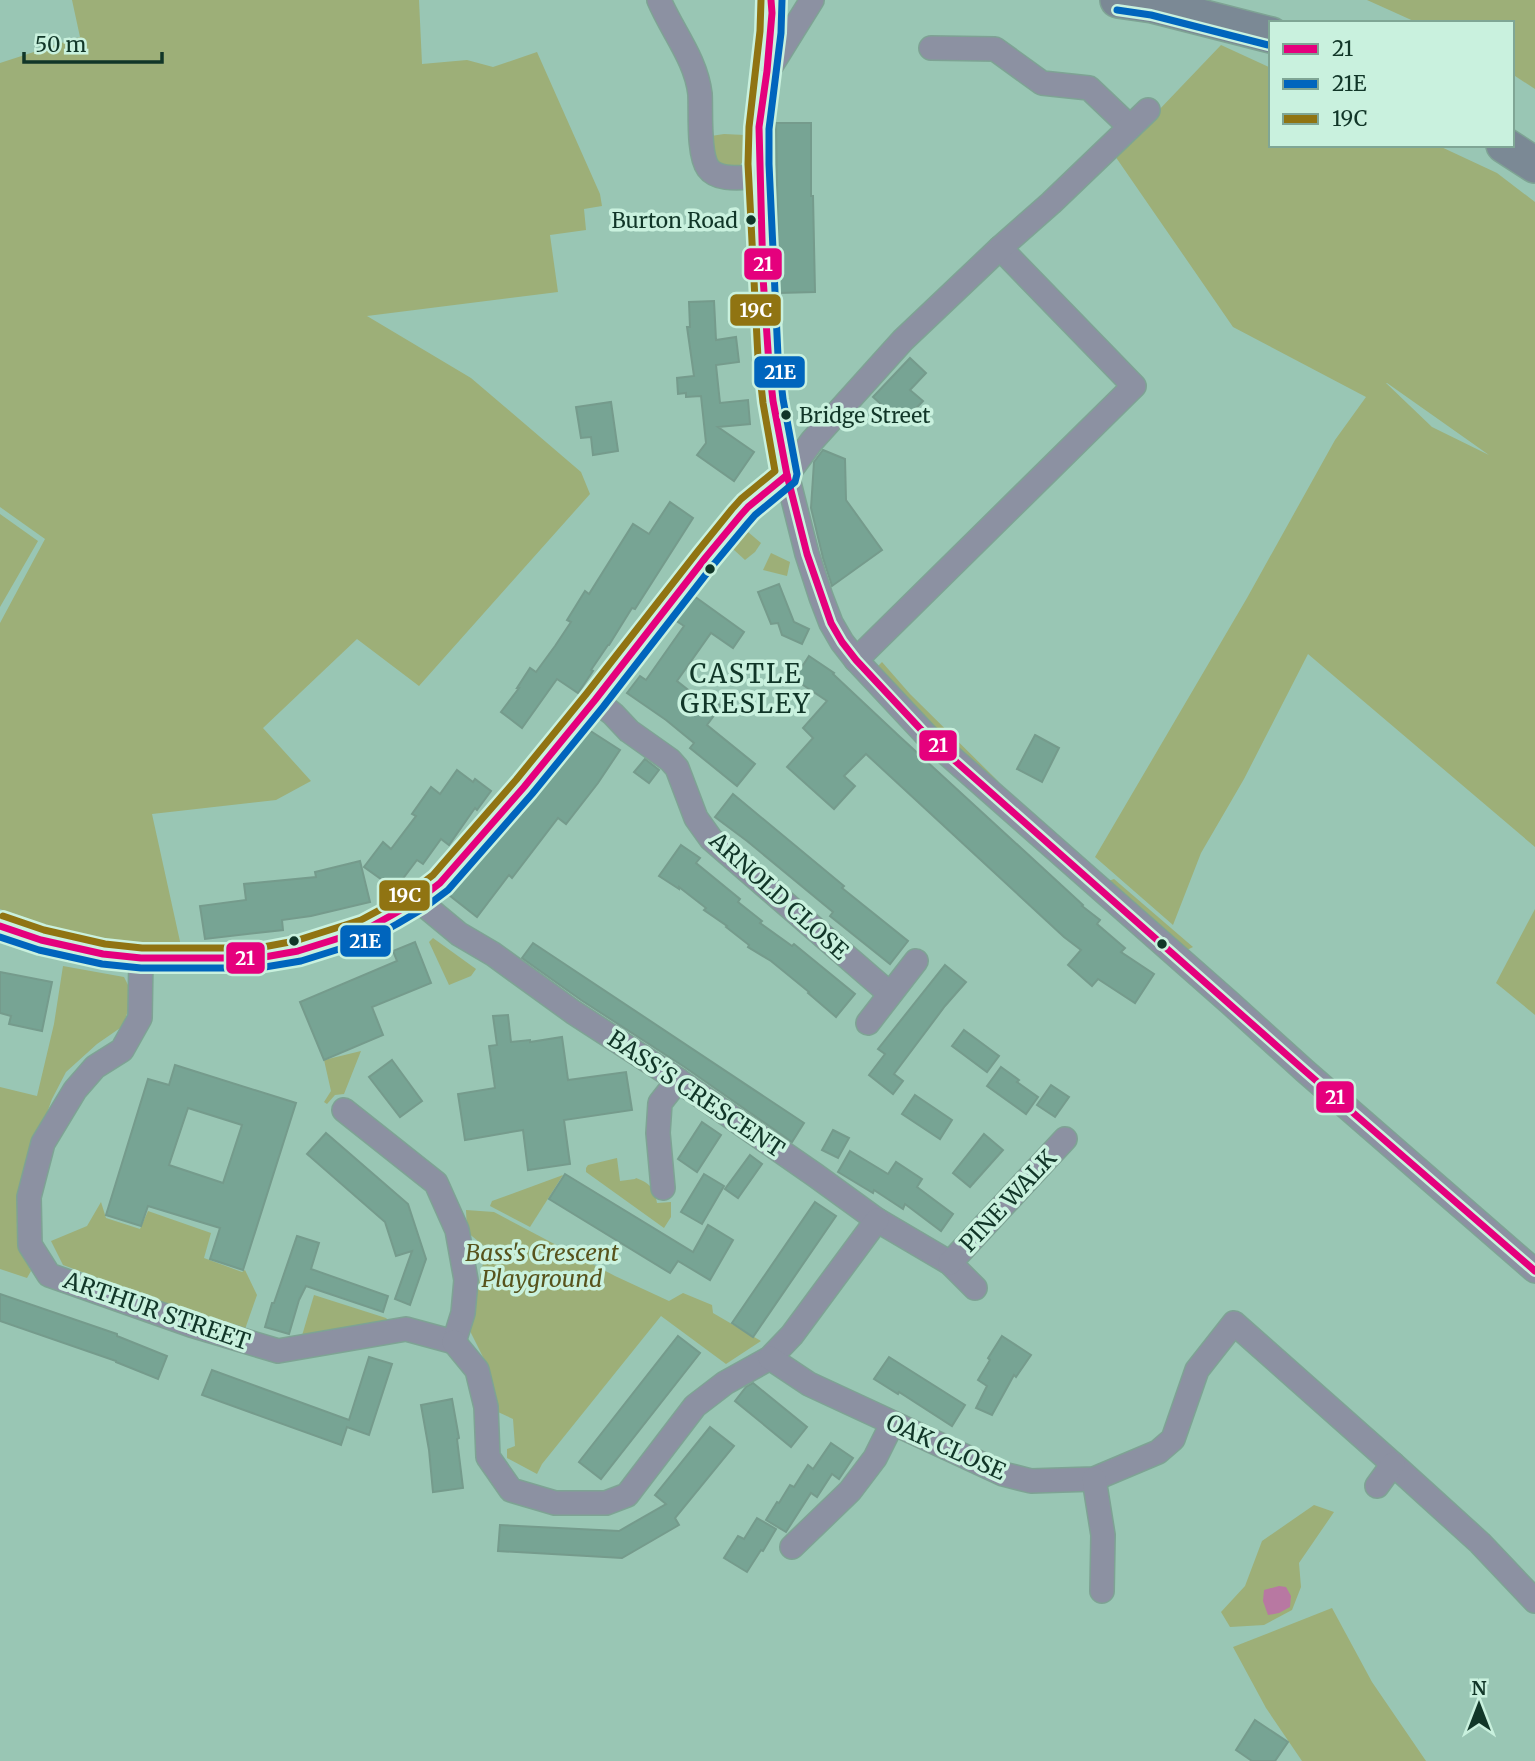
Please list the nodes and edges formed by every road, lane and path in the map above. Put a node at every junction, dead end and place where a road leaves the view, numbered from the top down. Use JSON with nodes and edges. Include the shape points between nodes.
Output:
{"nodes":[{"id":1,"x":659,"y":0,"type":"edge"},
{"id":2,"x":771,"y":0,"type":"edge"},
{"id":3,"x":812,"y":0,"type":"edge"},
{"id":4,"x":1118,"y":0,"type":"edge"},
{"id":5,"x":1269,"y":34,"type":"edge"},
{"id":6,"x":931,"y":48,"type":"dead end"},
{"id":7,"x":767,"y":71,"type":"junction"},
{"id":8,"x":1148,"y":110,"type":"dead end"},
{"id":9,"x":1130,"y":127,"type":"junction"},
{"id":10,"x":1507,"y":147,"type":"edge"},
{"id":11,"x":1535,"y":165,"type":"edge"},
{"id":12,"x":760,"y":177,"type":"junction"},
{"id":13,"x":1000,"y":248,"type":"junction"},
{"id":14,"x":787,"y":475,"type":"junction"},
{"id":15,"x":856,"y":660,"type":"junction"},
{"id":16,"x":595,"y":700,"type":"junction"},
{"id":17,"x":418,"y":900,"type":"junction"},
{"id":18,"x":0,"y":926,"type":"edge"},
{"id":19,"x":141,"y":958,"type":"junction"},
{"id":20,"x":916,"y":961,"type":"dead end"},
{"id":21,"x":890,"y":994,"type":"junction"},
{"id":22,"x":868,"y":1023,"type":"dead end"},
{"id":23,"x":678,"y":1080,"type":"junction"},
{"id":24,"x":344,"y":1110,"type":"dead end"},
{"id":25,"x":1065,"y":1139,"type":"dead end"},
{"id":26,"x":663,"y":1188,"type":"dead end"},
{"id":27,"x":877,"y":1220,"type":"junction"},
{"id":28,"x":950,"y":1263,"type":"junction"},
{"id":29,"x":1535,"y":1271,"type":"edge"},
{"id":30,"x":975,"y":1288,"type":"dead end"},
{"id":31,"x":454,"y":1342,"type":"junction"},
{"id":32,"x":770,"y":1358,"type":"junction"},
{"id":33,"x":892,"y":1424,"type":"junction"},
{"id":34,"x":1394,"y":1464,"type":"junction"},
{"id":35,"x":1094,"y":1479,"type":"junction"},
{"id":36,"x":1377,"y":1486,"type":"dead end"},
{"id":37,"x":792,"y":1547,"type":"dead end"},
{"id":38,"x":1102,"y":1591,"type":"dead end"},
{"id":39,"x":1535,"y":1601,"type":"edge"}],
"edges":[{"from":1,"to":12,"type":"street","via":[[690,57],[699,90],[703,155],[709,169],[718,177]]},
{"from":2,"to":7,"type":"street"},
{"from":3,"to":7,"type":"street"},
{"from":4,"to":5,"type":"highway"},
{"from":6,"to":9,"type":"street","via":[[995,49],[1042,83],[1089,89]]},
{"from":7,"to":12,"type":"street","via":[[759,127]]},
{"from":8,"to":9,"type":"street"},
{"from":9,"to":13,"type":"street"},
{"from":10,"to":11,"type":"highway"},
{"from":12,"to":14,"type":"street","via":[[769,365]]},
{"from":13,"to":14,"type":"street","via":[[903,340]]},
{"from":13,"to":15,"type":"street","via":[[1134,386]]},
{"from":14,"to":15,"type":"street","via":[[821,597]]},
{"from":14,"to":16,"type":"street","via":[[740,516]]},
{"from":15,"to":29,"type":"street","via":[[927,736]]},
{"from":16,"to":17,"type":"street","via":[[504,811],[440,883]]},
{"from":16,"to":21,"type":"street","name":"ARNOLD CLOSE","via":[[677,768],[696,818],[711,839]]},
{"from":17,"to":19,"type":"street","via":[[365,930],[298,951],[260,958]]},
{"from":17,"to":23,"type":"street","name":"BASS'S CRESCENT","via":[[459,934]]},
{"from":18,"to":19,"type":"street","via":[[41,940]]},
{"from":19,"to":31,"type":"street","name":"ARTHUR STREET","via":[[140,1018],[122,1050],[95,1067],[75,1090],[43,1143],[29,1197],[30,1245],[49,1275],[278,1351],[406,1329]]},
{"from":20,"to":21,"type":"street"},
{"from":21,"to":22,"type":"street"},
{"from":23,"to":26,"type":"street","via":[[660,1103]]},
{"from":23,"to":27,"type":"street","name":"BASS'S CRESCENT"},
{"from":24,"to":31,"type":"street","via":[[436,1183],[457,1230],[466,1280]]},
{"from":25,"to":28,"type":"street","name":"PINE WALK"},
{"from":27,"to":28,"type":"street","name":"BASS'S CRESCENT"},
{"from":27,"to":32,"type":"street"},
{"from":28,"to":30,"type":"street","name":"BASS'S CRESCENT"},
{"from":31,"to":32,"type":"street","via":[[477,1370],[486,1407],[488,1457],[511,1490],[555,1503],[606,1503],[627,1494],[695,1406]]},
{"from":32,"to":33,"type":"street","name":"OAK CLOSE","via":[[809,1384]]},
{"from":33,"to":35,"type":"street","name":"OAK CLOSE","via":[[1003,1474],[1031,1481]]},
{"from":33,"to":37,"type":"street","via":[[850,1492]]},
{"from":34,"to":35,"type":"street","name":"OAK CLOSE","via":[[1234,1323],[1196,1370],[1173,1439],[1158,1452]]},
{"from":34,"to":36,"type":"street"},
{"from":34,"to":39,"type":"street"},
{"from":35,"to":38,"type":"street","via":[[1103,1535]]}]}
